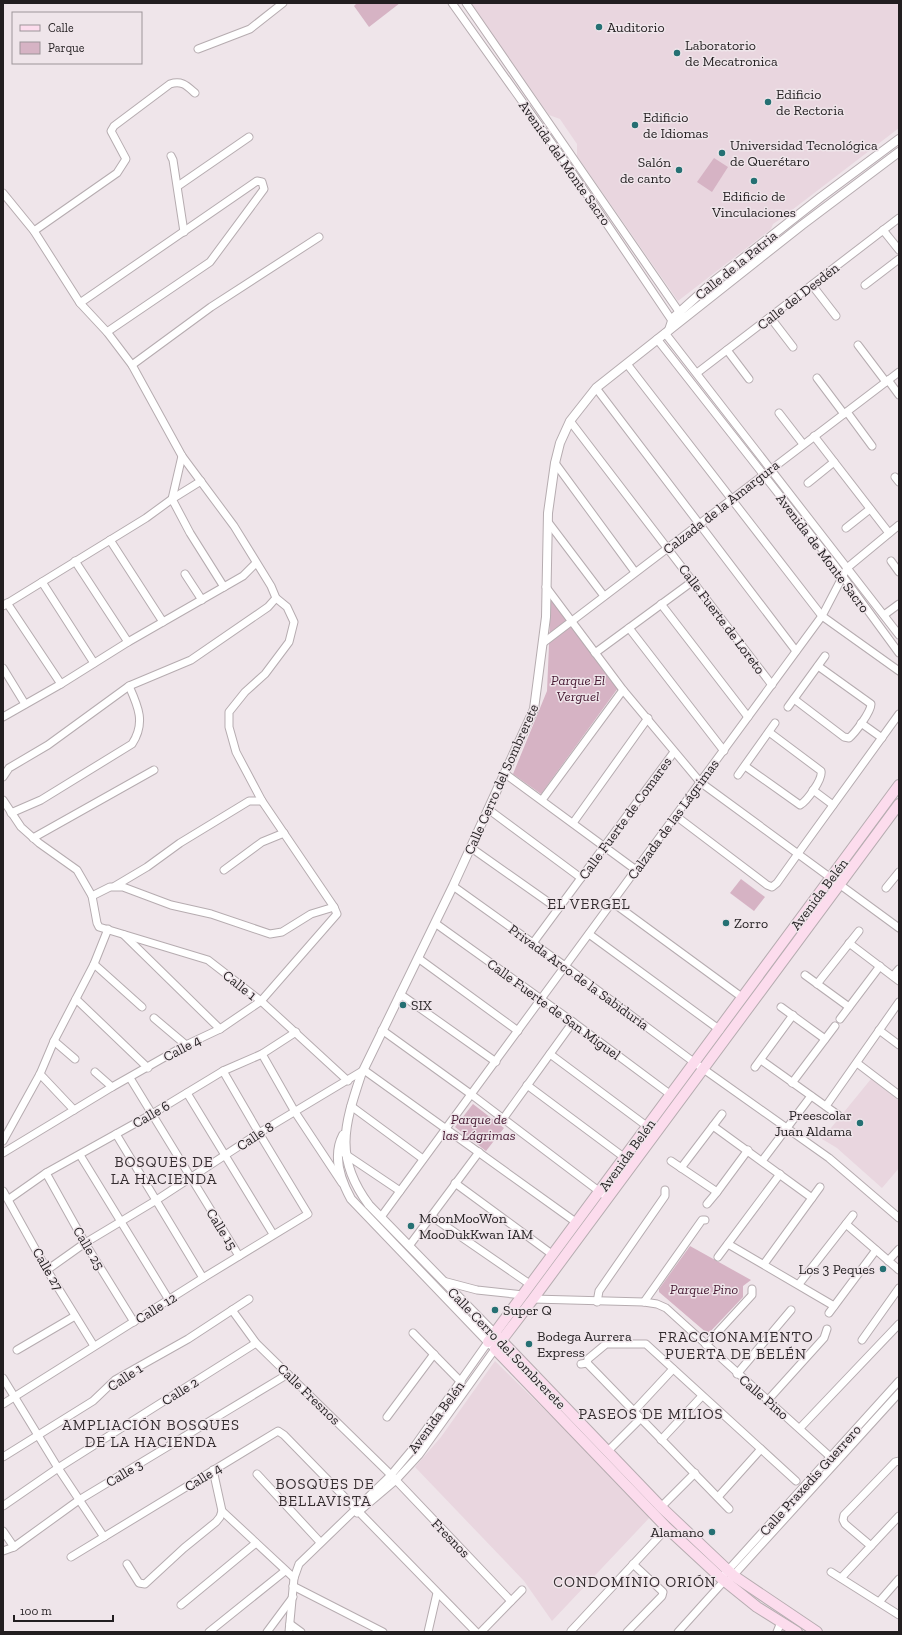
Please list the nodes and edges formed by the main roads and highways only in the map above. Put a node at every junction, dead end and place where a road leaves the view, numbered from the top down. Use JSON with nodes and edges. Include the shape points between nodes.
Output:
{"nodes":[{"id":1,"x":899,"y":786,"type":"edge"},
{"id":2,"x":899,"y":804,"type":"edge"},
{"id":3,"x":836,"y":881,"type":"junction"},
{"id":4,"x":699,"y":1066,"type":"junction"},
{"id":5,"x":604,"y":1195,"type":"junction"},
{"id":6,"x":495,"y":1341,"type":"junction"},
{"id":7,"x":797,"y":1632,"type":"edge"},
{"id":8,"x":817,"y":1632,"type":"edge"}],
"edges":[{"from":1,"to":3,"type":"main road","name":"Avenida Belén"},
{"from":2,"to":3,"type":"main road","name":"Avenida Belén"},
{"from":3,"to":4,"type":"main road","name":"Avenida Belén"},
{"from":3,"to":4,"type":"main road","name":"Avenida Belén","via":[[743,998]]},
{"from":4,"to":5,"type":"main road","name":"Avenida Belén"},
{"from":4,"to":5,"type":"main road","name":"Avenida Belén","via":[[671,1095],[625,1158]]},
{"from":5,"to":6,"type":"main road","name":"Avenida Belén","via":[[533,1299]]},
{"from":5,"to":6,"type":"main road","name":"Avenida Belén","via":[[577,1223],[523,1295]]},
{"from":6,"to":7,"type":"main road","name":"Calle Cerro del Sombrerete","via":[[667,1528],[724,1581],[757,1607]]},
{"from":6,"to":8,"type":"main road","name":"Calle Cerro del Sombrerete","via":[[661,1507],[731,1573]]}]}
